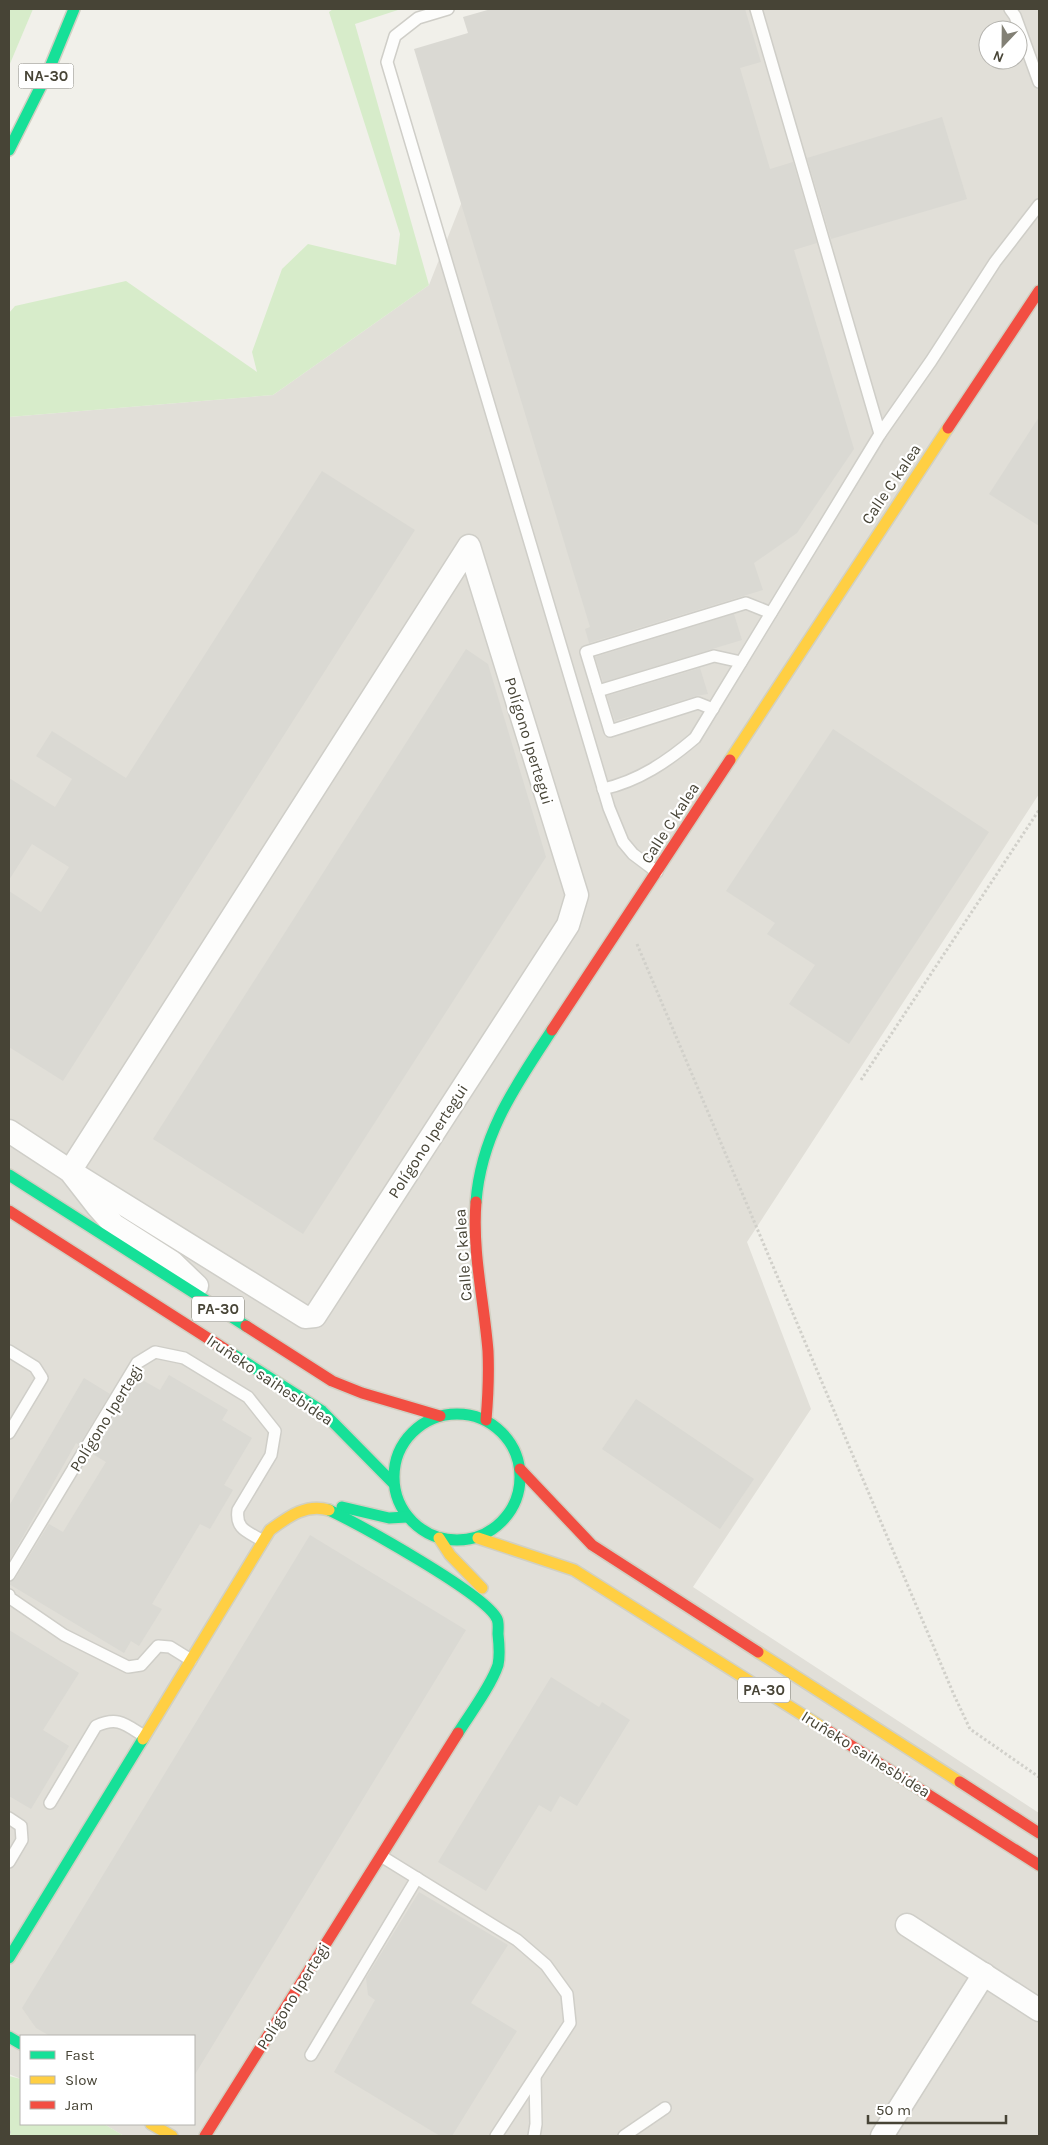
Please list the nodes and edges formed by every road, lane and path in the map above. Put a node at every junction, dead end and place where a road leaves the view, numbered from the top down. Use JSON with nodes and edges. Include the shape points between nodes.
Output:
{"nodes":[{"id":1,"x":448,"y":9,"type":"edge"},
{"id":2,"x":756,"y":9,"type":"edge"},
{"id":3,"x":1010,"y":9,"type":"edge"},
{"id":4,"x":72,"y":11,"type":"edge"},
{"id":5,"x":58,"y":80,"type":"dead end"},
{"id":6,"x":1039,"y":82,"type":"edge"},
{"id":7,"x":17,"y":135,"type":"junction"},
{"id":8,"x":9,"y":150,"type":"edge"},
{"id":9,"x":1039,"y":205,"type":"edge"},
{"id":10,"x":1039,"y":291,"type":"edge"},
{"id":11,"x":880,"y":434,"type":"junction"},
{"id":12,"x":771,"y":613,"type":"junction"},
{"id":13,"x":741,"y":662,"type":"junction"},
{"id":14,"x":598,"y":691,"type":"junction"},
{"id":15,"x":713,"y":709,"type":"junction"},
{"id":16,"x":603,"y":789,"type":"junction"},
{"id":17,"x":1039,"y":810,"type":"edge"},
{"id":18,"x":657,"y":872,"type":"junction"},
{"id":19,"x":620,"y":929,"type":"junction"},
{"id":20,"x":862,"y":1080,"type":"dead end"},
{"id":21,"x":9,"y":1132,"type":"edge"},
{"id":22,"x":70,"y":1171,"type":"junction"},
{"id":23,"x":9,"y":1176,"type":"edge"},
{"id":24,"x":9,"y":1211,"type":"edge"},
{"id":25,"x":228,"y":1316,"type":"junction"},
{"id":26,"x":9,"y":1351,"type":"edge"},
{"id":27,"x":440,"y":1416,"type":"junction"},
{"id":28,"x":486,"y":1420,"type":"junction"},
{"id":29,"x":9,"y":1433,"type":"edge"},
{"id":30,"x":520,"y":1469,"type":"junction"},
{"id":31,"x":393,"y":1483,"type":"junction"},
{"id":32,"x":318,"y":1506,"type":"junction"},
{"id":33,"x":407,"y":1517,"type":"junction"},
{"id":34,"x":439,"y":1538,"type":"junction"},
{"id":35,"x":478,"y":1538,"type":"junction"},
{"id":36,"x":263,"y":1541,"type":"junction"},
{"id":37,"x":9,"y":1575,"type":"edge"},
{"id":38,"x":9,"y":1594,"type":"edge"},
{"id":39,"x":496,"y":1619,"type":"junction"},
{"id":40,"x":191,"y":1660,"type":"junction"},
{"id":41,"x":144,"y":1736,"type":"junction"},
{"id":42,"x":1039,"y":1777,"type":"edge"},
{"id":43,"x":50,"y":1802,"type":"dead end"},
{"id":44,"x":9,"y":1818,"type":"edge"},
{"id":45,"x":1039,"y":1833,"type":"edge"},
{"id":46,"x":381,"y":1856,"type":"junction"},
{"id":47,"x":9,"y":1862,"type":"edge"},
{"id":48,"x":1039,"y":1866,"type":"edge"},
{"id":49,"x":417,"y":1878,"type":"junction"},
{"id":50,"x":907,"y":1925,"type":"dead end"},
{"id":51,"x":14,"y":1939,"type":"edge"},
{"id":52,"x":9,"y":1958,"type":"edge"},
{"id":53,"x":984,"y":1974,"type":"junction"},
{"id":54,"x":1039,"y":2010,"type":"edge"},
{"id":55,"x":9,"y":2037,"type":"edge"},
{"id":56,"x":20,"y":2043,"type":"edge"},
{"id":57,"x":311,"y":2055,"type":"dead end"},
{"id":58,"x":534,"y":2077,"type":"junction"},
{"id":59,"x":664,"y":2108,"type":"dead end"},
{"id":60,"x":154,"y":2125,"type":"edge"},
{"id":61,"x":9,"y":2130,"type":"edge"},
{"id":62,"x":10,"y":2136,"type":"edge"},
{"id":63,"x":172,"y":2136,"type":"edge"},
{"id":64,"x":206,"y":2136,"type":"edge"},
{"id":65,"x":496,"y":2136,"type":"edge"},
{"id":66,"x":534,"y":2136,"type":"edge"},
{"id":67,"x":624,"y":2136,"type":"edge"},
{"id":68,"x":882,"y":2136,"type":"edge"}],
"edges":[{"from":1,"to":16,"type":"lane","via":[[418,18],[395,36],[387,62]]},
{"from":2,"to":11,"type":"lane"},
{"from":3,"to":6,"type":"lane","via":[[1016,16]]},
{"from":4,"to":7,"type":"main road","number":"NA-30","via":[[48,72]]},
{"from":5,"to":7,"type":"main road"},
{"from":7,"to":8,"type":"main road","number":"NA-30"},
{"from":9,"to":11,"type":"lane","via":[[995,262]]},
{"from":10,"to":18,"type":"main road","name":"Calle C kalea"},
{"from":11,"to":12,"type":"lane"},
{"from":12,"to":13,"type":"lane"},
{"from":12,"to":14,"type":"lane","via":[[746,603],[586,652]]},
{"from":13,"to":14,"type":"lane","via":[[714,656]]},
{"from":13,"to":15,"type":"lane"},
{"from":14,"to":15,"type":"lane","via":[[610,731],[698,703]]},
{"from":15,"to":16,"type":"lane","via":[[695,738],[672,758],[644,774]]},
{"from":16,"to":18,"type":"lane","via":[[623,842]]},
{"from":17,"to":20,"type":"path"},
{"from":18,"to":19,"type":"main road","name":"Calle C kalea"},
{"from":19,"to":28,"type":"main road","name":"Calle C kalea","via":[[522,1076],[498,1116],[485,1151],[476,1191],[475,1239],[489,1358],[490,1393]]},
{"from":19,"to":42,"type":"path","via":[[637,944],[970,1729]]},
{"from":21,"to":22,"type":"street","name":"Iruñeko saihesbidea"},
{"from":22,"to":22,"type":"street","name":"Polígono Ipertegui","via":[[448,580],[469,546],[576,894],[568,924],[315,1316],[305,1317]]},
{"from":22,"to":25,"type":"street","name":"Iruñeko saihesbidea","via":[[114,1225],[172,1262]]},
{"from":23,"to":25,"type":"main road","name":"Iruñeko saihesbidea","number":"PA-30"},
{"from":24,"to":31,"type":"main road","name":"Iruñeko saihesbidea","number":"PA-30","via":[[322,1411]]},
{"from":25,"to":27,"type":"main road","name":"Iruñeko saihesbidea","number":"PA-30","via":[[332,1381]]},
{"from":26,"to":29,"type":"lane","via":[[35,1367],[42,1378]]},
{"from":27,"to":28,"type":"main road","number":"PA-30","via":[[471,1415]]},
{"from":27,"to":31,"type":"main road","number":"PA-30","via":[[420,1425],[404,1441],[395,1461]]},
{"from":28,"to":30,"type":"main road","number":"PA-30","via":[[502,1432],[514,1449]]},
{"from":30,"to":35,"type":"main road","number":"PA-30","via":[[520,1491],[512,1511],[497,1527]]},
{"from":30,"to":45,"type":"main road","name":"Iruñeko saihesbidea","number":"PA-30","via":[[592,1545]]},
{"from":31,"to":33,"type":"main road","number":"PA-30"},
{"from":32,"to":33,"type":"main road","via":[[334,1505],[389,1518]]},
{"from":32,"to":36,"type":"main road","via":[[292,1514],[270,1530]]},
{"from":32,"to":39,"type":"main road","via":[[344,1516],[460,1587],[479,1600]]},
{"from":33,"to":34,"type":"main road","number":"PA-30","via":[[421,1530]]},
{"from":34,"to":35,"type":"main road","number":"PA-30","via":[[458,1541]]},
{"from":34,"to":39,"type":"main road","name":"Polígono Ipertegi","via":[[450,1556],[486,1593]]},
{"from":35,"to":48,"type":"main road","name":"Iruñeko saihesbidea","number":"PA-30","via":[[574,1570]]},
{"from":36,"to":37,"type":"lane","name":"Polígono Ipertegi","via":[[241,1528],[237,1520],[238,1510],[271,1455],[275,1430],[248,1397],[184,1358],[155,1352],[137,1363]]},
{"from":36,"to":40,"type":"main road"},
{"from":38,"to":40,"type":"lane","via":[[10,1598],[64,1635],[128,1667],[141,1665],[158,1646],[170,1647]]},
{"from":39,"to":46,"type":"main road","name":"Polígono Ipertegi","via":[[498,1664]]},
{"from":40,"to":41,"type":"main road"},
{"from":41,"to":43,"type":"lane","via":[[121,1721],[107,1721],[96,1726]]},
{"from":41,"to":51,"type":"main road"},
{"from":44,"to":47,"type":"lane","via":[[21,1826],[22,1840]]},
{"from":46,"to":49,"type":"lane"},
{"from":46,"to":64,"type":"main road","name":"Polígono Ipertegi"},
{"from":49,"to":57,"type":"lane"},
{"from":49,"to":58,"type":"lane","via":[[517,1940],[546,1965],[567,1994],[570,2023]]},
{"from":50,"to":53,"type":"street"},
{"from":51,"to":52,"type":"main road"},
{"from":53,"to":54,"type":"street"},
{"from":53,"to":68,"type":"street"},
{"from":55,"to":56,"type":"main road"},
{"from":58,"to":65,"type":"lane"},
{"from":58,"to":66,"type":"lane"},
{"from":59,"to":67,"type":"lane"},
{"from":60,"to":63,"type":"main road"},
{"from":61,"to":62,"type":"path"}]}
